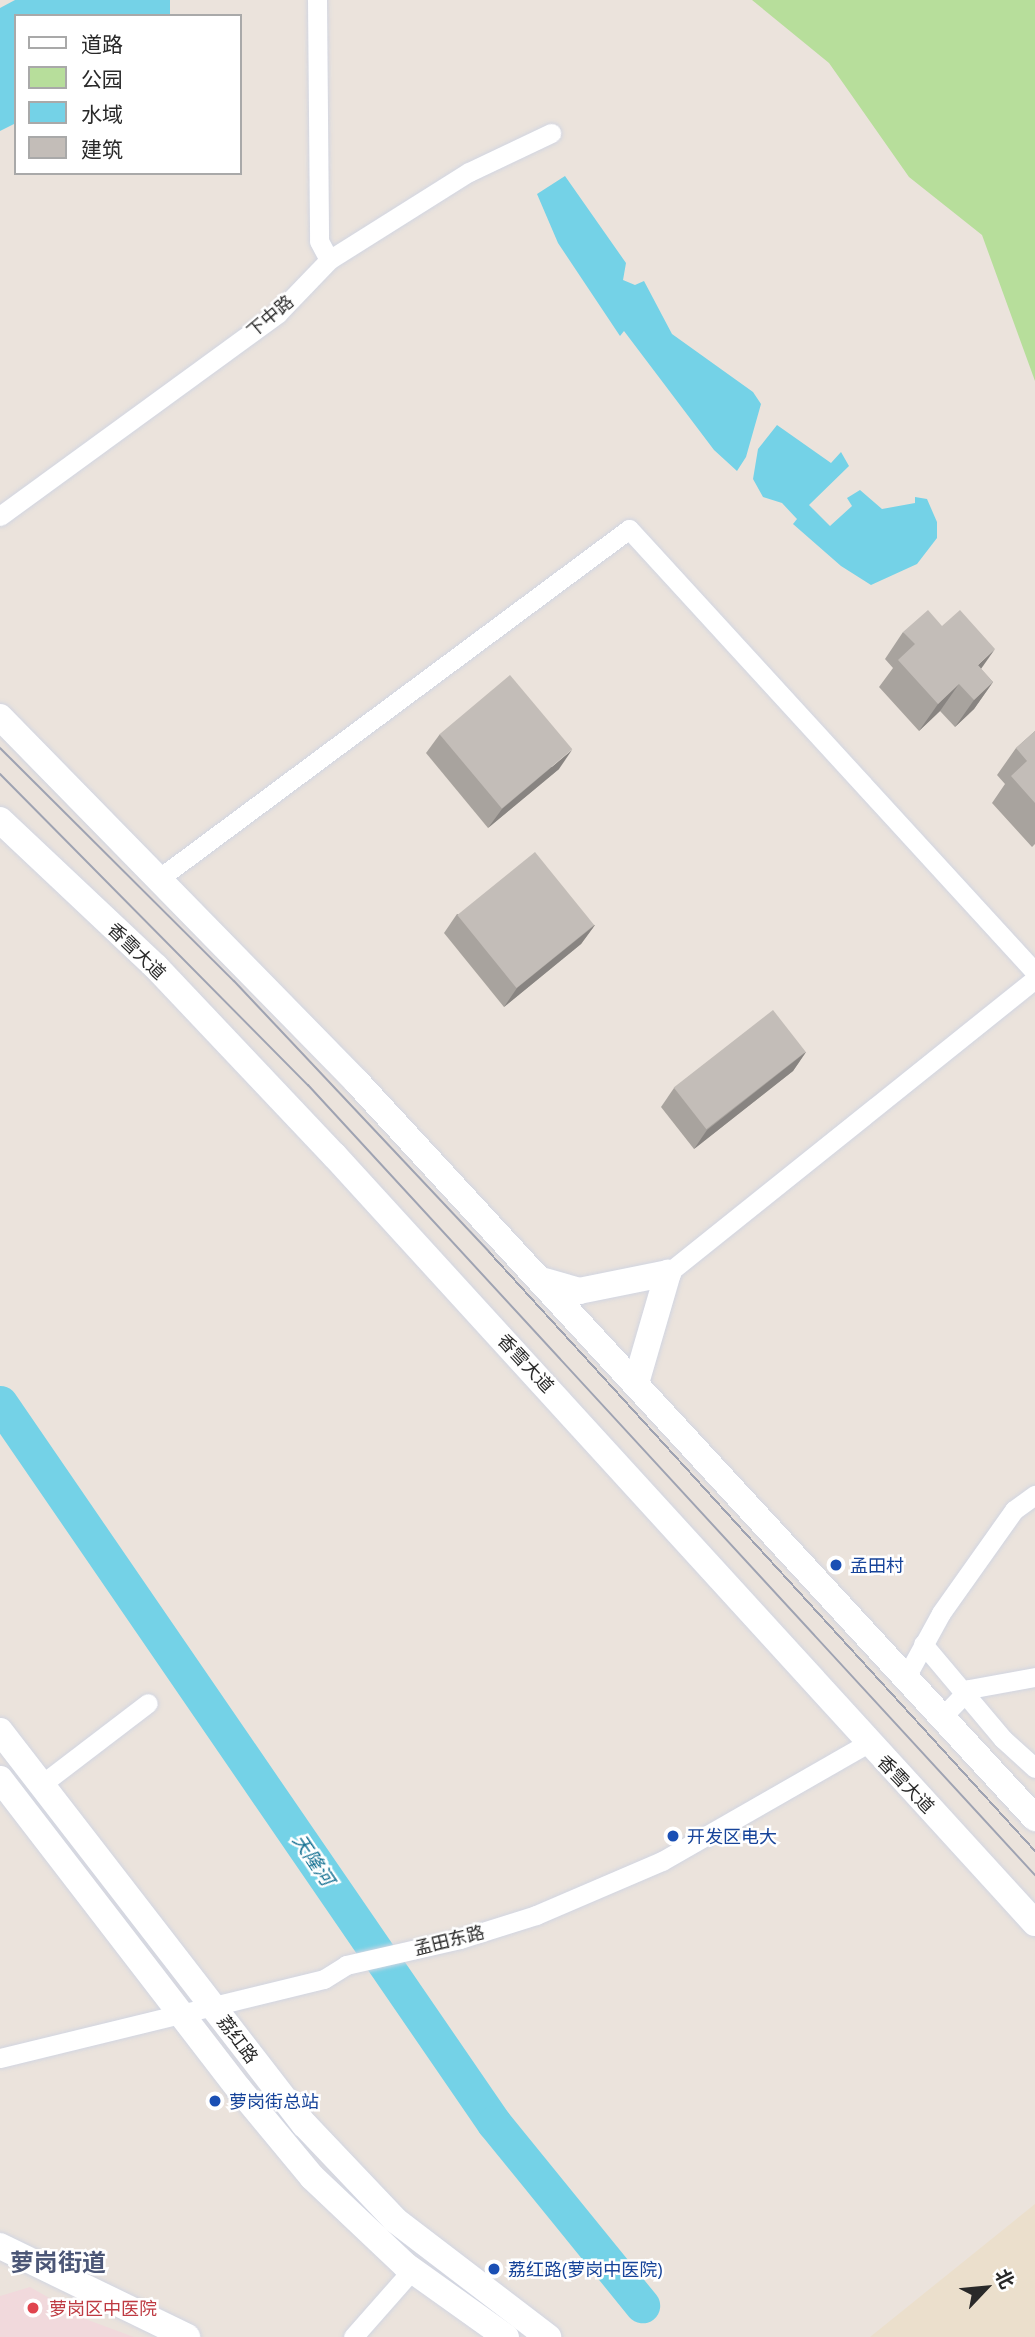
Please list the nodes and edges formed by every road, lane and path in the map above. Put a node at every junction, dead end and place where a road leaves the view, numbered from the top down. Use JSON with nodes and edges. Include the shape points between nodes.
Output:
{"nodes":[{"id":1,"x":317,"y":0,"type":"edge"},
{"id":2,"x":551,"y":133,"type":"dead end"},
{"id":3,"x":329,"y":260,"type":"junction"},
{"id":4,"x":0,"y":516,"type":"edge"},
{"id":5,"x":0,"y":717,"type":"edge"},
{"id":6,"x":0,"y":820,"type":"edge"},
{"id":7,"x":161,"y":877,"type":"junction"},
{"id":8,"x":1035,"y":972,"type":"edge"},
{"id":9,"x":1035,"y":979,"type":"edge"},
{"id":10,"x":668,"y":1273,"type":"junction"},
{"id":11,"x":541,"y":1280,"type":"junction"},
{"id":12,"x":636,"y":1383,"type":"junction"},
{"id":13,"x":1035,"y":1495,"type":"edge"},
{"id":14,"x":923,"y":1644,"type":"junction"},
{"id":15,"x":1035,"y":1676,"type":"edge"},
{"id":16,"x":906,"y":1677,"type":"junction"},
{"id":17,"x":965,"y":1693,"type":"junction"},
{"id":18,"x":148,"y":1703,"type":"dead end"},
{"id":19,"x":942,"y":1717,"type":"junction"},
{"id":20,"x":0,"y":1731,"type":"edge"},
{"id":21,"x":868,"y":1743,"type":"junction"},
{"id":22,"x":1035,"y":1768,"type":"edge"},
{"id":23,"x":42,"y":1784,"type":"junction"},
{"id":24,"x":5,"y":1795,"type":"edge"},
{"id":25,"x":1035,"y":1818,"type":"edge"},
{"id":26,"x":1035,"y":1923,"type":"edge"},
{"id":27,"x":215,"y":2007,"type":"junction"},
{"id":28,"x":183,"y":2014,"type":"junction"},
{"id":29,"x":0,"y":2058,"type":"edge"},
{"id":30,"x":395,"y":2220,"type":"junction"},
{"id":31,"x":376,"y":2241,"type":"junction"},
{"id":32,"x":0,"y":2246,"type":"edge"},
{"id":33,"x":412,"y":2270,"type":"junction"},
{"id":34,"x":187,"y":2337,"type":"edge"},
{"id":35,"x":353,"y":2337,"type":"edge"},
{"id":36,"x":506,"y":2337,"type":"edge"},
{"id":37,"x":548,"y":2337,"type":"edge"}],
"edges":[{"from":1,"to":3,"type":"street","via":[[319,241]]},
{"from":2,"to":3,"type":"street","name":"下中路","via":[[469,172]]},
{"from":3,"to":4,"type":"street","name":"下中路","via":[[278,313]]},
{"from":5,"to":7,"type":"main road"},
{"from":6,"to":21,"type":"main road","name":"香雪大道","via":[[156,967],[334,1155],[623,1467]]},
{"from":7,"to":8,"type":"street","via":[[629,529]]},
{"from":7,"to":11,"type":"main road"},
{"from":9,"to":10,"type":"street"},
{"from":10,"to":11,"type":"main road","via":[[579,1291]]},
{"from":10,"to":12,"type":"main road"},
{"from":11,"to":12,"type":"main road"},
{"from":12,"to":16,"type":"main road"},
{"from":13,"to":14,"type":"street","via":[[1014,1510]]},
{"from":14,"to":16,"type":"street"},
{"from":14,"to":17,"type":"street"},
{"from":15,"to":17,"type":"street","via":[[996,1681]]},
{"from":16,"to":19,"type":"main road"},
{"from":17,"to":19,"type":"street"},
{"from":17,"to":22,"type":"street"},
{"from":18,"to":23,"type":"street"},
{"from":19,"to":25,"type":"main road"},
{"from":20,"to":23,"type":"main road","name":"荔红路"},
{"from":21,"to":26,"type":"main road","name":"香雪大道"},
{"from":21,"to":27,"type":"street","name":"孟田东路","via":[[612,1884],[523,1919],[346,1965],[324,1979]]},
{"from":23,"to":24,"type":"main road"},
{"from":23,"to":27,"type":"main road","name":"荔红路"},
{"from":24,"to":28,"type":"main road","name":"荔红路"},
{"from":27,"to":28,"type":"street","name":"孟田东路"},
{"from":27,"to":30,"type":"main road","name":"荔红路","via":[[304,2125]]},
{"from":28,"to":29,"type":"street","name":"孟田东路"},
{"from":28,"to":31,"type":"main road","name":"荔红路","via":[[312,2177]]},
{"from":30,"to":31,"type":"main road"},
{"from":30,"to":37,"type":"main road","name":"荔红路"},
{"from":31,"to":33,"type":"main road","name":"荔红路"},
{"from":32,"to":34,"type":"main road"},
{"from":33,"to":35,"type":"street"},
{"from":33,"to":36,"type":"main road","name":"荔红路"}]}
